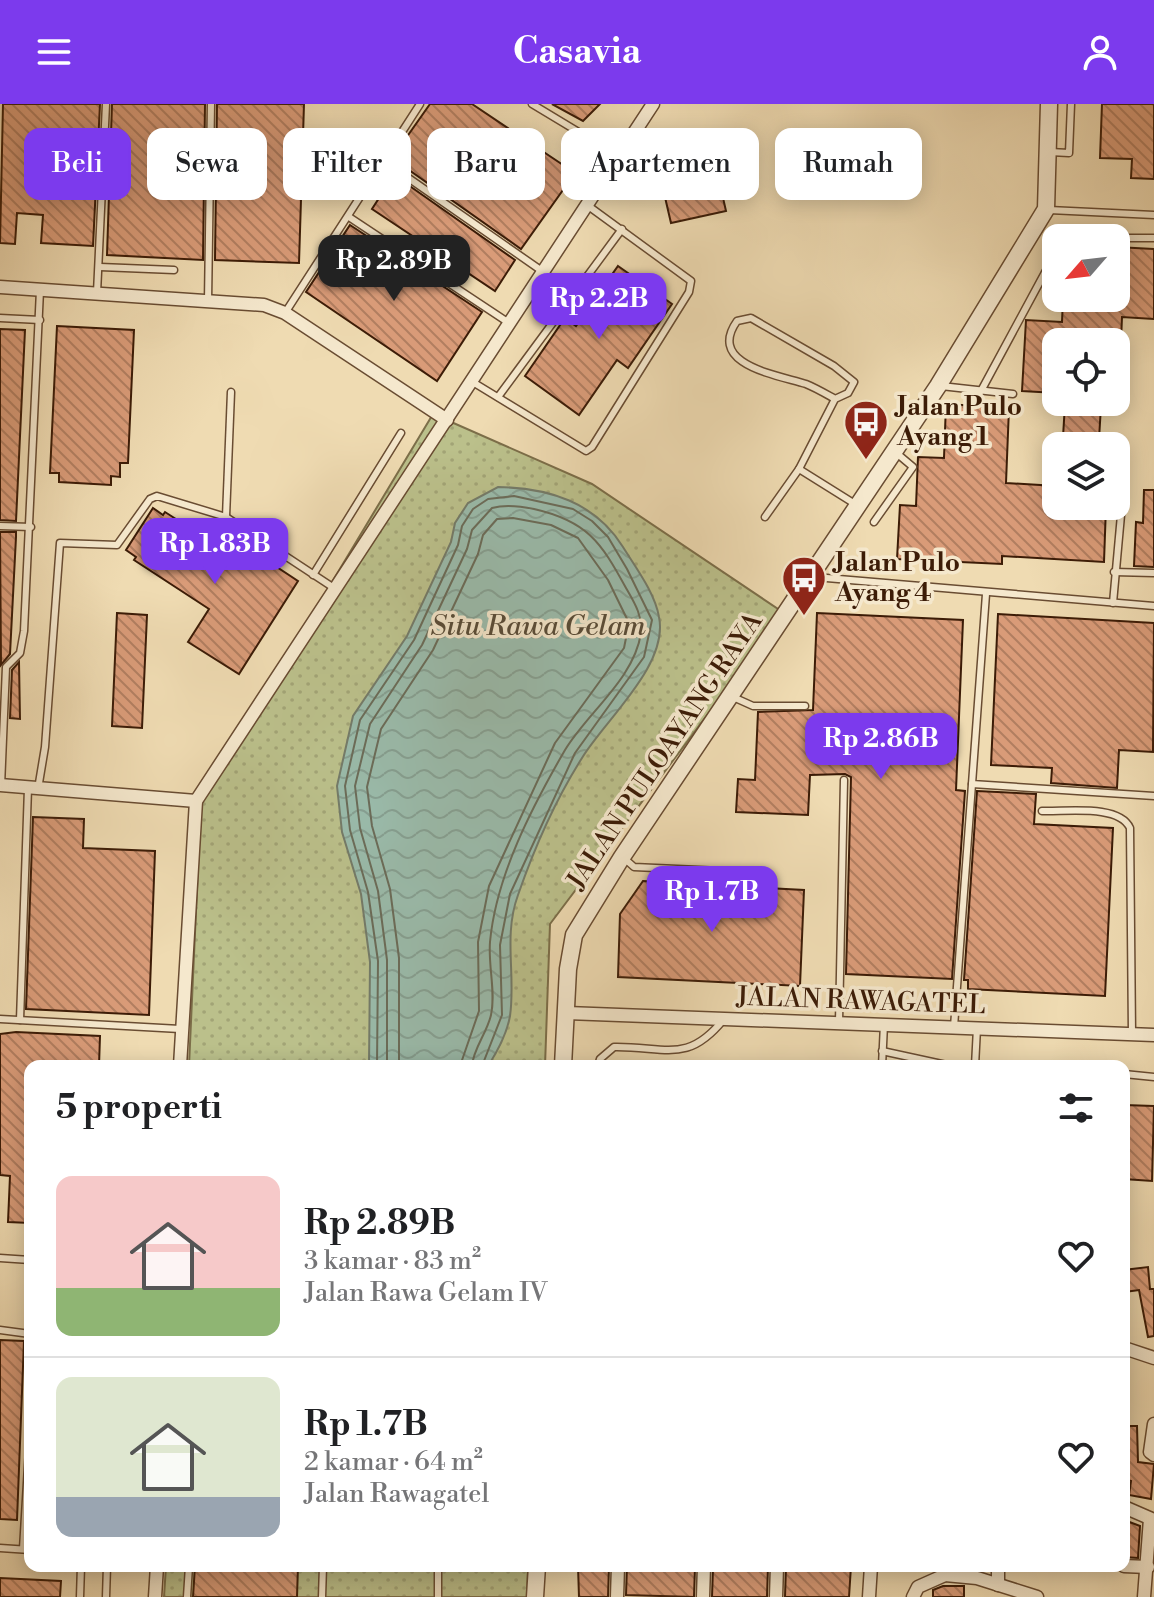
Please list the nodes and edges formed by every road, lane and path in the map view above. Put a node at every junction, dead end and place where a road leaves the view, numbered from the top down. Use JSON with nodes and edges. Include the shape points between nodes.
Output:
{"nodes":[{"id":1,"x":106,"y":104,"type":"edge"},
{"id":2,"x":211,"y":104,"type":"edge"},
{"id":3,"x":420,"y":104,"type":"edge"},
{"id":4,"x":532,"y":104,"type":"edge"},
{"id":5,"x":653,"y":104,"type":"edge"},
{"id":6,"x":1048,"y":104,"type":"edge"},
{"id":7,"x":1071,"y":104,"type":"edge"},
{"id":8,"x":405,"y":128,"type":"edge"},
{"id":9,"x":572,"y":128,"type":"edge"},
{"id":10,"x":638,"y":128,"type":"edge"},
{"id":11,"x":1047,"y":152,"type":"junction"},
{"id":12,"x":411,"y":180,"type":"edge"},
{"id":13,"x":360,"y":200,"type":"edge"},
{"id":14,"x":590,"y":200,"type":"edge"},
{"id":15,"x":587,"y":205,"type":"junction"},
{"id":16,"x":1046,"y":209,"type":"junction"},
{"id":17,"x":1154,"y":215,"type":"edge"},
{"id":18,"x":349,"y":217,"type":"junction"},
{"id":19,"x":622,"y":229,"type":"junction"},
{"id":20,"x":1130,"y":238,"type":"edge"},
{"id":21,"x":1154,"y":238,"type":"edge"},
{"id":22,"x":100,"y":267,"type":"junction"},
{"id":23,"x":174,"y":270,"type":"dead end"},
{"id":24,"x":542,"y":272,"type":"junction"},
{"id":25,"x":1042,"y":278,"type":"edge"},
{"id":26,"x":0,"y":287,"type":"edge"},
{"id":27,"x":40,"y":290,"type":"junction"},
{"id":28,"x":97,"y":293,"type":"junction"},
{"id":29,"x":208,"y":301,"type":"junction"},
{"id":30,"x":285,"y":313,"type":"junction"},
{"id":31,"x":0,"y":318,"type":"edge"},
{"id":32,"x":40,"y":320,"type":"junction"},
{"id":33,"x":509,"y":323,"type":"junction"},
{"id":34,"x":471,"y":381,"type":"junction"},
{"id":35,"x":938,"y":386,"type":"junction"},
{"id":36,"x":981,"y":391,"type":"junction"},
{"id":37,"x":231,"y":392,"type":"dead end"},
{"id":38,"x":1013,"y":394,"type":"dead end"},
{"id":39,"x":498,"y":397,"type":"junction"},
{"id":40,"x":835,"y":399,"type":"junction"},
{"id":41,"x":447,"y":420,"type":"junction"},
{"id":42,"x":401,"y":433,"type":"dead end"},
{"id":43,"x":894,"y":451,"type":"junction"},
{"id":44,"x":799,"y":469,"type":"junction"},
{"id":45,"x":858,"y":506,"type":"junction"},
{"id":46,"x":226,"y":517,"type":"junction"},
{"id":47,"x":765,"y":517,"type":"dead end"},
{"id":48,"x":1120,"y":520,"type":"edge"},
{"id":49,"x":874,"y":522,"type":"dead end"},
{"id":50,"x":0,"y":526,"type":"edge"},
{"id":51,"x":31,"y":527,"type":"junction"},
{"id":52,"x":1114,"y":572,"type":"junction"},
{"id":53,"x":1154,"y":573,"type":"edge"},
{"id":54,"x":313,"y":575,"type":"junction"},
{"id":55,"x":811,"y":577,"type":"junction"},
{"id":56,"x":334,"y":588,"type":"junction"},
{"id":57,"x":986,"y":594,"type":"junction"},
{"id":58,"x":1113,"y":603,"type":"junction"},
{"id":59,"x":1154,"y":606,"type":"edge"},
{"id":60,"x":730,"y":695,"type":"junction"},
{"id":61,"x":805,"y":706,"type":"dead end"},
{"id":62,"x":1,"y":729,"type":"edge"},
{"id":63,"x":844,"y":780,"type":"dead end"},
{"id":64,"x":972,"y":784,"type":"junction"},
{"id":65,"x":0,"y":786,"type":"edge"},
{"id":66,"x":33,"y":789,"type":"junction"},
{"id":67,"x":1154,"y":796,"type":"edge"},
{"id":68,"x":196,"y":801,"type":"junction"},
{"id":69,"x":1042,"y":811,"type":"dead end"},
{"id":70,"x":622,"y":857,"type":"junction"},
{"id":71,"x":765,"y":873,"type":"dead end"},
{"id":72,"x":567,"y":1013,"type":"junction"},
{"id":73,"x":726,"y":1017,"type":"junction"},
{"id":74,"x":0,"y":1019,"type":"edge"},
{"id":75,"x":20,"y":1020,"type":"junction"},
{"id":76,"x":839,"y":1022,"type":"junction"},
{"id":77,"x":884,"y":1024,"type":"junction"},
{"id":78,"x":954,"y":1027,"type":"junction"},
{"id":79,"x":977,"y":1028,"type":"junction"},
{"id":80,"x":180,"y":1029,"type":"junction"},
{"id":81,"x":1132,"y":1034,"type":"junction"},
{"id":82,"x":1154,"y":1035,"type":"edge"},
{"id":83,"x":882,"y":1051,"type":"junction"},
{"id":84,"x":180,"y":1060,"type":"edge"},
{"id":85,"x":563,"y":1060,"type":"edge"},
{"id":86,"x":600,"y":1060,"type":"edge"},
{"id":87,"x":882,"y":1060,"type":"edge"},
{"id":88,"x":923,"y":1060,"type":"edge"},
{"id":89,"x":975,"y":1060,"type":"edge"},
{"id":90,"x":1130,"y":1075,"type":"edge"},
{"id":91,"x":1154,"y":1077,"type":"edge"},
{"id":92,"x":0,"y":1258,"type":"edge"},
{"id":93,"x":24,"y":1260,"type":"edge"},
{"id":94,"x":0,"y":1330,"type":"edge"},
{"id":95,"x":24,"y":1333,"type":"edge"},
{"id":96,"x":1130,"y":1350,"type":"edge"},
{"id":97,"x":1154,"y":1358,"type":"edge"},
{"id":98,"x":1154,"y":1424,"type":"edge"},
{"id":99,"x":1153,"y":1454,"type":"edge"},
{"id":100,"x":1130,"y":1510,"type":"edge"},
{"id":101,"x":1152,"y":1519,"type":"edge"},
{"id":102,"x":0,"y":1548,"type":"edge"},
{"id":103,"x":24,"y":1550,"type":"edge"},
{"id":104,"x":1130,"y":1566,"type":"edge"},
{"id":105,"x":1148,"y":1567,"type":"junction"},
{"id":106,"x":81,"y":1572,"type":"edge"},
{"id":107,"x":107,"y":1572,"type":"edge"},
{"id":108,"x":157,"y":1572,"type":"edge"},
{"id":109,"x":189,"y":1572,"type":"edge"},
{"id":110,"x":323,"y":1572,"type":"edge"},
{"id":111,"x":438,"y":1572,"type":"edge"},
{"id":112,"x":537,"y":1572,"type":"edge"},
{"id":113,"x":618,"y":1572,"type":"edge"},
{"id":114,"x":704,"y":1572,"type":"edge"},
{"id":115,"x":777,"y":1572,"type":"edge"},
{"id":116,"x":871,"y":1572,"type":"edge"},
{"id":117,"x":943,"y":1572,"type":"edge"},
{"id":118,"x":949,"y":1572,"type":"edge"},
{"id":119,"x":998,"y":1572,"type":"edge"},
{"id":120,"x":998,"y":1585,"type":"junction"},
{"id":121,"x":915,"y":1596,"type":"edge"},
{"id":122,"x":80,"y":1597,"type":"edge"},
{"id":123,"x":106,"y":1597,"type":"edge"},
{"id":124,"x":155,"y":1597,"type":"edge"},
{"id":125,"x":187,"y":1597,"type":"edge"},
{"id":126,"x":322,"y":1597,"type":"edge"},
{"id":127,"x":438,"y":1597,"type":"edge"},
{"id":128,"x":535,"y":1597,"type":"edge"},
{"id":129,"x":617,"y":1597,"type":"edge"},
{"id":130,"x":703,"y":1597,"type":"edge"},
{"id":131,"x":776,"y":1597,"type":"edge"},
{"id":132,"x":869,"y":1597,"type":"edge"},
{"id":133,"x":1037,"y":1597,"type":"edge"},
{"id":134,"x":1144,"y":1597,"type":"edge"}],
"edges":[{"from":1,"to":22,"type":"lane"},
{"from":2,"to":29,"type":"lane"},
{"from":3,"to":8,"type":"lane"},
{"from":4,"to":9,"type":"lane"},
{"from":5,"to":10,"type":"street"},
{"from":6,"to":11,"type":"street"},
{"from":7,"to":11,"type":"lane","via":[[1069,153]]},
{"from":11,"to":16,"type":"street"},
{"from":12,"to":24,"type":"lane"},
{"from":13,"to":18,"type":"lane"},
{"from":14,"to":15,"type":"street"},
{"from":15,"to":19,"type":"lane"},
{"from":15,"to":24,"type":"street"},
{"from":16,"to":17,"type":"lane"},
{"from":16,"to":35,"type":"street","name":"JALAN PULOAYANG RAYA"},
{"from":18,"to":30,"type":"lane"},
{"from":18,"to":33,"type":"lane"},
{"from":19,"to":39,"type":"lane"},
{"from":19,"to":39,"type":"lane","via":[[691,281],[592,447],[586,451]]},
{"from":20,"to":21,"type":"lane"},
{"from":22,"to":23,"type":"lane"},
{"from":22,"to":28,"type":"lane"},
{"from":24,"to":33,"type":"street"},
{"from":25,"to":36,"type":"lane"},
{"from":26,"to":27,"type":"street"},
{"from":27,"to":28,"type":"street"},
{"from":27,"to":32,"type":"lane"},
{"from":28,"to":29,"type":"street"},
{"from":29,"to":30,"type":"street","via":[[264,305]]},
{"from":30,"to":41,"type":"street"},
{"from":31,"to":32,"type":"lane"},
{"from":32,"to":51,"type":"lane"},
{"from":33,"to":34,"type":"street"},
{"from":34,"to":39,"type":"lane"},
{"from":34,"to":41,"type":"street"},
{"from":35,"to":36,"type":"lane"},
{"from":35,"to":43,"type":"street","name":"JALAN PULOAYANG RAYA"},
{"from":36,"to":38,"type":"lane"},
{"from":37,"to":46,"type":"lane"},
{"from":40,"to":40,"type":"lane","via":[[736,360],[730,331],[737,321],[751,318],[848,376],[854,382],[848,393]]},
{"from":40,"to":44,"type":"lane"},
{"from":41,"to":56,"type":"street"},
{"from":42,"to":54,"type":"lane"},
{"from":43,"to":45,"type":"street","name":"JALAN PULOAYANG RAYA"},
{"from":43,"to":49,"type":"lane","via":[[913,467]]},
{"from":44,"to":45,"type":"lane"},
{"from":44,"to":47,"type":"lane"},
{"from":45,"to":55,"type":"street","name":"JALAN PULOAYANG RAYA"},
{"from":46,"to":54,"type":"lane"},
{"from":46,"to":66,"type":"lane","via":[[157,496],[117,545],[57,546],[45,747]]},
{"from":48,"to":52,"type":"lane"},
{"from":50,"to":51,"type":"lane"},
{"from":51,"to":62,"type":"lane","via":[[22,648],[7,664]]},
{"from":52,"to":53,"type":"lane"},
{"from":52,"to":58,"type":"lane"},
{"from":54,"to":56,"type":"lane"},
{"from":55,"to":57,"type":"lane"},
{"from":55,"to":60,"type":"street","name":"JALAN PULOAYANG RAYA"},
{"from":56,"to":68,"type":"street"},
{"from":57,"to":58,"type":"lane"},
{"from":57,"to":64,"type":"lane"},
{"from":58,"to":59,"type":"lane"},
{"from":60,"to":61,"type":"lane","via":[[753,706]]},
{"from":60,"to":70,"type":"street","name":"JALAN PULOAYANG RAYA"},
{"from":62,"to":65,"type":"lane"},
{"from":63,"to":76,"type":"lane"},
{"from":64,"to":67,"type":"lane"},
{"from":64,"to":78,"type":"lane"},
{"from":65,"to":66,"type":"street"},
{"from":66,"to":68,"type":"street"},
{"from":66,"to":75,"type":"lane"},
{"from":68,"to":80,"type":"street"},
{"from":69,"to":81,"type":"lane","via":[[1115,814],[1130,828]]},
{"from":70,"to":71,"type":"lane","via":[[634,867]]},
{"from":70,"to":72,"type":"street","name":"JALAN PULOAYANG RAYA","via":[[574,935]]},
{"from":72,"to":73,"type":"street","name":"JALAN RAWAGATEL"},
{"from":72,"to":85,"type":"street","name":"JALAN PULOAYANG RAYA"},
{"from":73,"to":76,"type":"street","name":"JALAN RAWAGATEL"},
{"from":73,"to":86,"type":"lane","via":[[709,1037],[682,1052],[614,1047]]},
{"from":74,"to":75,"type":"lane"},
{"from":75,"to":80,"type":"lane"},
{"from":76,"to":77,"type":"street","name":"JALAN RAWAGATEL"},
{"from":77,"to":78,"type":"street","name":"JALAN RAWAGATEL"},
{"from":77,"to":83,"type":"lane"},
{"from":78,"to":79,"type":"street","name":"JALAN RAWAGATEL"},
{"from":79,"to":81,"type":"street","name":"JALAN RAWAGATEL"},
{"from":79,"to":89,"type":"lane"},
{"from":80,"to":84,"type":"street"},
{"from":81,"to":82,"type":"street","name":"JALAN RAWAGATEL"},
{"from":83,"to":87,"type":"lane"},
{"from":83,"to":88,"type":"lane"},
{"from":90,"to":91,"type":"lane"},
{"from":92,"to":93,"type":"lane"},
{"from":94,"to":95,"type":"lane"},
{"from":96,"to":97,"type":"street"},
{"from":98,"to":99,"type":"street"},
{"from":100,"to":101,"type":"street"},
{"from":101,"to":105,"type":"street"},
{"from":102,"to":103,"type":"lane"},
{"from":104,"to":105,"type":"street"},
{"from":105,"to":134,"type":"street"},
{"from":106,"to":122,"type":"lane"},
{"from":107,"to":123,"type":"lane"},
{"from":108,"to":124,"type":"street"},
{"from":109,"to":125,"type":"lane"},
{"from":110,"to":126,"type":"lane"},
{"from":111,"to":127,"type":"lane"},
{"from":112,"to":128,"type":"street"},
{"from":113,"to":129,"type":"street"},
{"from":114,"to":130,"type":"street"},
{"from":115,"to":131,"type":"street"},
{"from":116,"to":132,"type":"street"},
{"from":117,"to":121,"type":"street","via":[[918,1587]]},
{"from":118,"to":120,"type":"street"},
{"from":119,"to":120,"type":"street"},
{"from":120,"to":133,"type":"street"}]}
